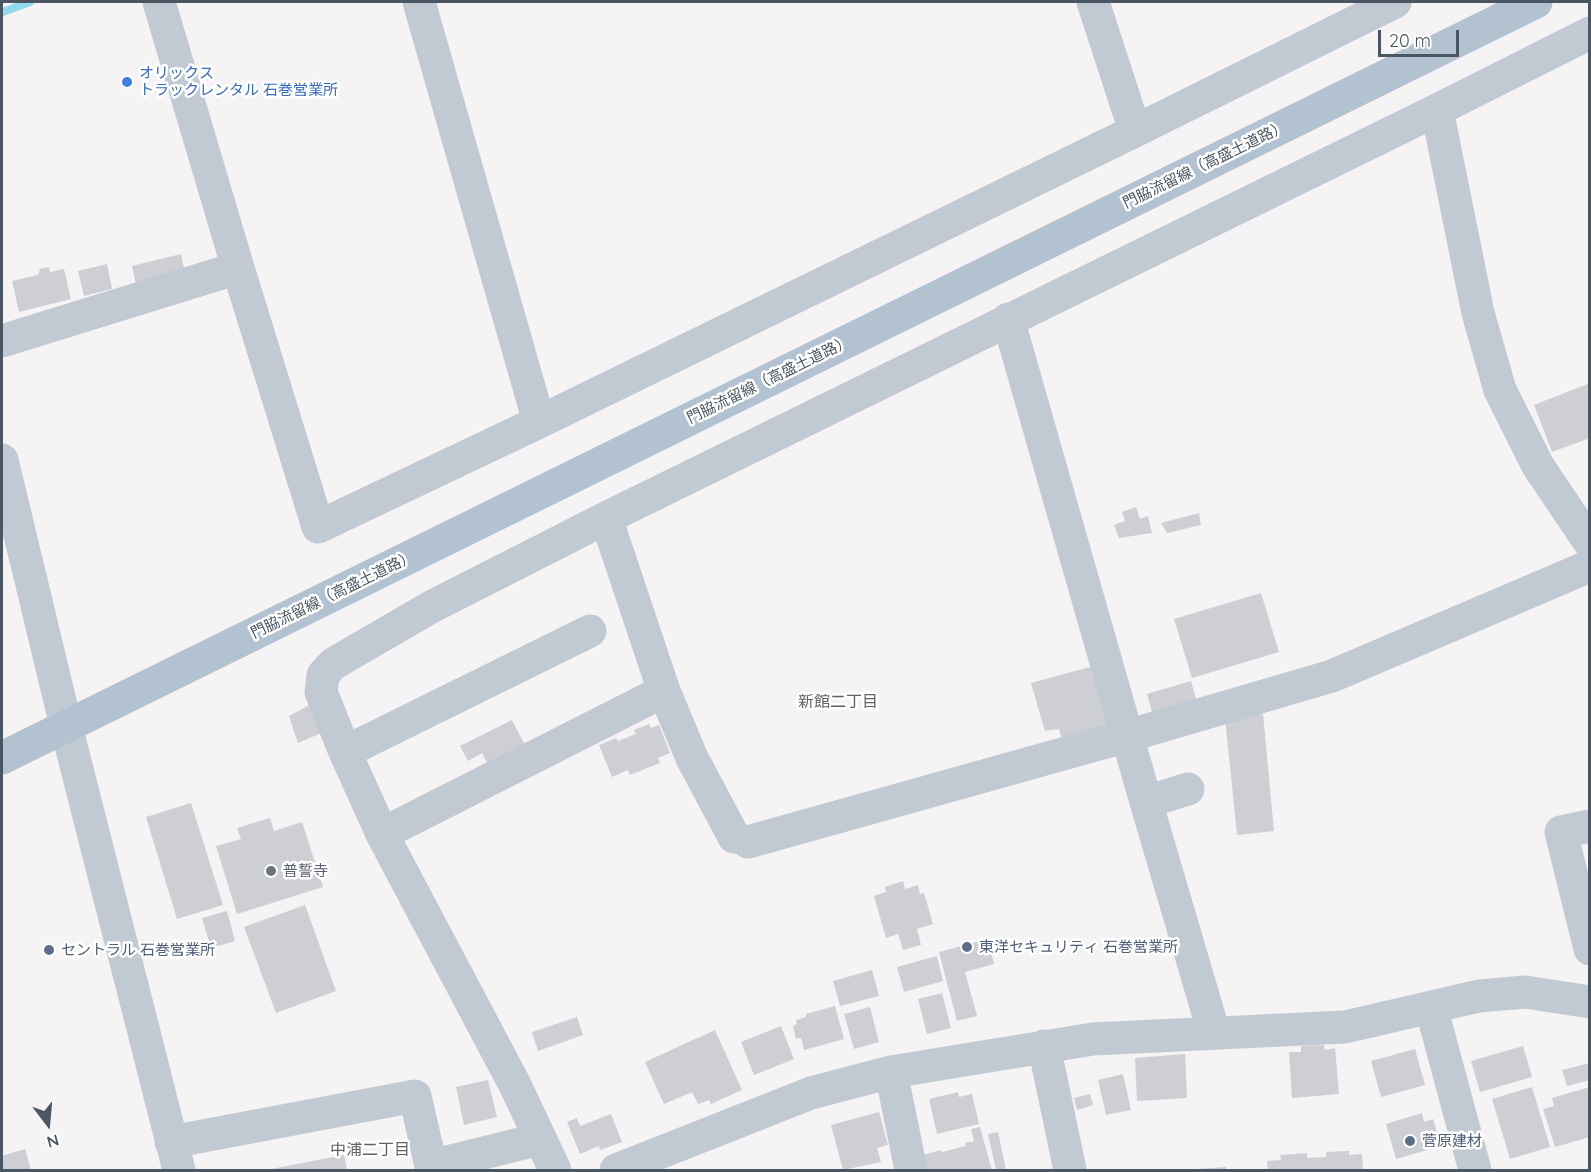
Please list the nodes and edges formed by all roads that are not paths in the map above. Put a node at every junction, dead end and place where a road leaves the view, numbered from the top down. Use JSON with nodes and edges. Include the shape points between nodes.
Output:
{"nodes":[{"id":1,"x":159,"y":2,"type":"edge"},
{"id":2,"x":419,"y":2,"type":"edge"},
{"id":3,"x":1093,"y":2,"type":"edge"},
{"id":4,"x":1395,"y":2,"type":"edge"},
{"id":5,"x":1536,"y":2,"type":"edge"},
{"id":6,"x":1590,"y":33,"type":"edge"},
{"id":7,"x":1437,"y":110,"type":"junction"},
{"id":8,"x":1134,"y":131,"type":"junction"},
{"id":9,"x":238,"y":268,"type":"junction"},
{"id":10,"x":1008,"y":319,"type":"junction"},
{"id":11,"x":2,"y":341,"type":"edge"},
{"id":12,"x":539,"y":422,"type":"junction"},
{"id":13,"x":2,"y":460,"type":"edge"},
{"id":14,"x":606,"y":518,"type":"junction"},
{"id":15,"x":1590,"y":543,"type":"edge"},
{"id":16,"x":1590,"y":566,"type":"edge"},
{"id":17,"x":590,"y":631,"type":"dead end"},
{"id":18,"x":664,"y":691,"type":"junction"},
{"id":19,"x":66,"y":726,"type":"junction"},
{"id":20,"x":1127,"y":736,"type":"junction"},
{"id":21,"x":345,"y":752,"type":"junction"},
{"id":22,"x":2,"y":758,"type":"edge"},
{"id":23,"x":1188,"y":789,"type":"dead end"},
{"id":24,"x":1146,"y":802,"type":"junction"},
{"id":25,"x":1590,"y":826,"type":"edge"},
{"id":26,"x":382,"y":834,"type":"junction"},
{"id":27,"x":1590,"y":949,"type":"edge"},
{"id":28,"x":1590,"y":1002,"type":"edge"},
{"id":29,"x":1431,"y":1007,"type":"junction"},
{"id":30,"x":1214,"y":1034,"type":"junction"},
{"id":31,"x":1044,"y":1046,"type":"junction"},
{"id":32,"x":891,"y":1072,"type":"junction"},
{"id":33,"x":540,"y":1139,"type":"junction"},
{"id":34,"x":175,"y":1156,"type":"edge"},
{"id":35,"x":555,"y":1170,"type":"edge"},
{"id":36,"x":616,"y":1170,"type":"edge"},
{"id":37,"x":911,"y":1170,"type":"edge"},
{"id":38,"x":1070,"y":1170,"type":"edge"},
{"id":39,"x":1475,"y":1170,"type":"edge"}],
"edges":[{"from":1,"to":9,"type":"street"},
{"from":2,"to":12,"type":"street"},
{"from":3,"to":8,"type":"street"},
{"from":4,"to":8,"type":"street"},
{"from":5,"to":19,"type":"main road","name":"門脇流留線（高盛土道路）"},
{"from":6,"to":7,"type":"street"},
{"from":7,"to":10,"type":"street"},
{"from":7,"to":15,"type":"street","via":[[1478,313],[1500,390],[1538,466]]},
{"from":8,"to":12,"type":"street"},
{"from":9,"to":11,"type":"street"},
{"from":9,"to":12,"type":"street","via":[[318,527]]},
{"from":10,"to":14,"type":"street"},
{"from":10,"to":20,"type":"street"},
{"from":13,"to":19,"type":"street"},
{"from":14,"to":18,"type":"street"},
{"from":14,"to":21,"type":"street","via":[[431,607],[333,664],[322,675],[321,692]]},
{"from":16,"to":20,"type":"street","via":[[1332,676]]},
{"from":17,"to":21,"type":"street"},
{"from":18,"to":20,"type":"street","via":[[692,758],[741,839]]},
{"from":18,"to":26,"type":"street"},
{"from":19,"to":22,"type":"main road","name":"門脇流留線（高盛土道路）"},
{"from":19,"to":34,"type":"street"},
{"from":20,"to":24,"type":"street"},
{"from":21,"to":26,"type":"street"},
{"from":23,"to":24,"type":"street"},
{"from":24,"to":30,"type":"street"},
{"from":25,"to":27,"type":"street","via":[[1561,832]]},
{"from":26,"to":33,"type":"street"},
{"from":28,"to":29,"type":"street","via":[[1525,992],[1479,996]]},
{"from":29,"to":30,"type":"street","via":[[1345,1027]]},
{"from":29,"to":39,"type":"street"},
{"from":30,"to":31,"type":"street","via":[[1093,1039]]},
{"from":31,"to":32,"type":"street"},
{"from":31,"to":38,"type":"street"},
{"from":32,"to":36,"type":"street","via":[[811,1093]]},
{"from":32,"to":37,"type":"street"},
{"from":33,"to":34,"type":"street","via":[[431,1166],[415,1096]]},
{"from":33,"to":35,"type":"street"}]}
